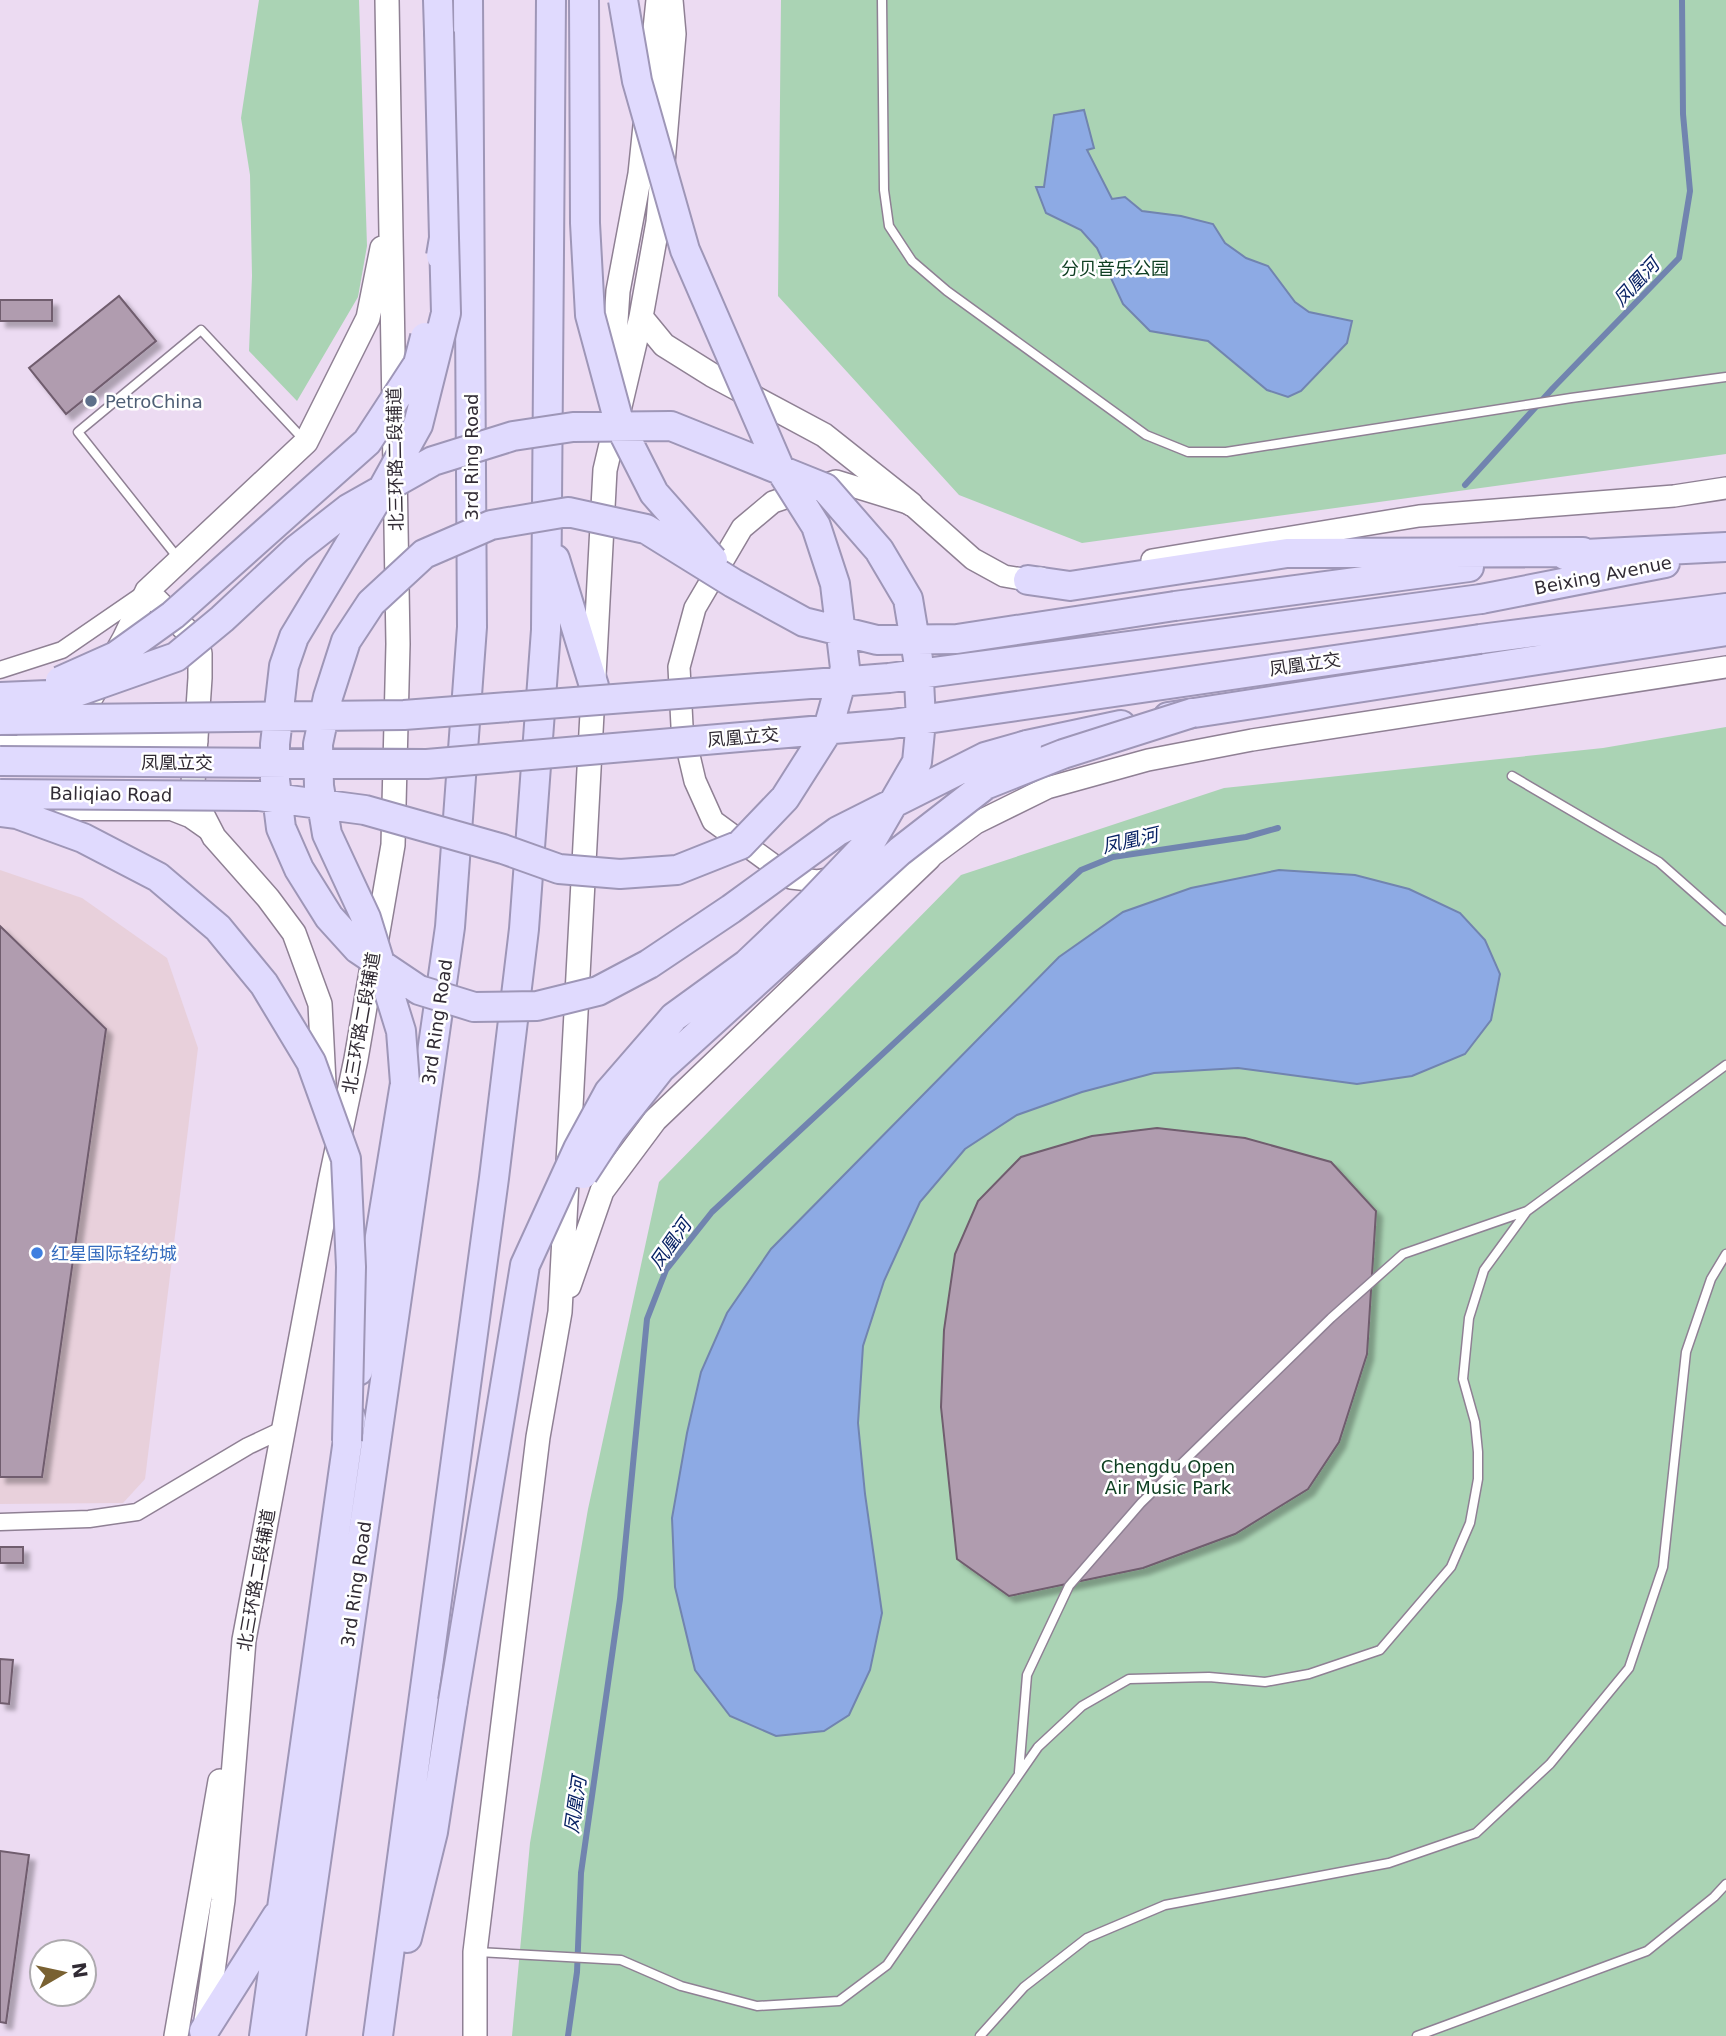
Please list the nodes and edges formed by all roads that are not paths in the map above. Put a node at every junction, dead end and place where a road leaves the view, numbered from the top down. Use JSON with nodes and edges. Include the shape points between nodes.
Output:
{"nodes":[{"id":1,"x":387,"y":0,"type":"edge"},
{"id":2,"x":438,"y":0,"type":"edge"},
{"id":3,"x":551,"y":0,"type":"edge"},
{"id":4,"x":584,"y":0,"type":"edge"},
{"id":5,"x":623,"y":0,"type":"edge"},
{"id":6,"x":658,"y":0,"type":"edge"},
{"id":7,"x":671,"y":0,"type":"edge"},
{"id":8,"x":882,"y":0,"type":"edge"},
{"id":9,"x":468,"y":14,"type":"edge"},
{"id":10,"x":391,"y":204,"type":"junction"},
{"id":11,"x":444,"y":238,"type":"junction"},
{"id":12,"x":641,"y":317,"type":"junction"},
{"id":13,"x":1726,"y":377,"type":"edge"},
{"id":14,"x":306,"y":442,"type":"junction"},
{"id":15,"x":780,"y":469,"type":"junction"},
{"id":16,"x":605,"y":470,"type":"junction"},
{"id":17,"x":1726,"y":488,"type":"edge"},
{"id":18,"x":911,"y":504,"type":"junction"},
{"id":19,"x":547,"y":533,"type":"junction"},
{"id":20,"x":1726,"y":549,"type":"edge"},
{"id":21,"x":1583,"y":552,"type":"junction"},
{"id":22,"x":180,"y":560,"type":"junction"},
{"id":23,"x":1028,"y":580,"type":"junction"},
{"id":24,"x":733,"y":583,"type":"junction"},
{"id":25,"x":147,"y":591,"type":"junction"},
{"id":26,"x":1725,"y":626,"type":"edge"},
{"id":27,"x":1726,"y":667,"type":"edge"},
{"id":28,"x":0,"y":670,"type":"edge"},
{"id":29,"x":594,"y":686,"type":"junction"},
{"id":30,"x":0,"y":691,"type":"edge"},
{"id":31,"x":0,"y":697,"type":"edge"},
{"id":32,"x":1192,"y":713,"type":"junction"},
{"id":33,"x":0,"y":720,"type":"edge"},
{"id":34,"x":196,"y":741,"type":"junction"},
{"id":35,"x":0,"y":744,"type":"edge"},
{"id":36,"x":25,"y":744,"type":"junction"},
{"id":37,"x":0,"y":761,"type":"edge"},
{"id":38,"x":1512,"y":776,"type":"dead end"},
{"id":39,"x":0,"y":794,"type":"edge"},
{"id":40,"x":0,"y":812,"type":"edge"},
{"id":41,"x":214,"y":837,"type":"junction"},
{"id":42,"x":929,"y":858,"type":"junction"},
{"id":43,"x":1726,"y":921,"type":"edge"},
{"id":44,"x":1726,"y":1065,"type":"edge"},
{"id":45,"x":330,"y":1182,"type":"junction"},
{"id":46,"x":1527,"y":1211,"type":"junction"},
{"id":47,"x":1726,"y":1254,"type":"edge"},
{"id":48,"x":525,"y":1265,"type":"junction"},
{"id":49,"x":560,"y":1312,"type":"junction"},
{"id":50,"x":284,"y":1429,"type":"junction"},
{"id":51,"x":347,"y":1441,"type":"junction"},
{"id":52,"x":0,"y":1522,"type":"edge"},
{"id":53,"x":244,"y":1640,"type":"junction"},
{"id":54,"x":1019,"y":1774,"type":"junction"},
{"id":55,"x":1726,"y":1884,"type":"edge"},
{"id":56,"x":282,"y":1907,"type":"junction"},
{"id":57,"x":474,"y":1957,"type":"junction"},
{"id":58,"x":204,"y":2034,"type":"edge"},
{"id":59,"x":176,"y":2036,"type":"edge"},
{"id":60,"x":264,"y":2036,"type":"edge"},
{"id":61,"x":291,"y":2036,"type":"edge"},
{"id":62,"x":381,"y":2036,"type":"edge"},
{"id":63,"x":464,"y":2036,"type":"edge"},
{"id":64,"x":475,"y":2036,"type":"edge"},
{"id":65,"x":980,"y":2036,"type":"edge"},
{"id":66,"x":1416,"y":2036,"type":"edge"}],
"edges":[{"from":1,"to":10,"type":"main road","name":"北三环路二段辅道"},
{"from":2,"to":11,"type":"highway","bridge":true},
{"from":3,"to":19,"type":"highway"},
{"from":4,"to":24,"type":"highway","bridge":true,"via":[[590,315],[620,426],[654,492]]},
{"from":5,"to":15,"type":"highway","bridge":true,"via":[[637,81],[685,250]]},
{"from":6,"to":16,"type":"main road","via":[[640,174],[618,291]]},
{"from":7,"to":12,"type":"main road","via":[[674,34],[658,222]]},
{"from":8,"to":13,"type":"lane","via":[[884,190],[889,226],[912,261],[947,290],[1146,435],[1188,452],[1226,452]]},
{"from":9,"to":61,"type":"highway","name":"3rd Ring Road","via":[[472,627],[450,927]]},
{"from":10,"to":14,"type":"main road","via":[[368,318]]},
{"from":10,"to":45,"type":"main road","name":"北三环路二段辅道","via":[[398,644],[393,845]]},
{"from":11,"to":30,"type":"highway","bridge":true,"via":[[418,364],[367,442],[173,615],[116,656],[63,680]]},
{"from":11,"to":32,"type":"highway","bridge":true,"via":[[446,313],[418,425],[294,637],[284,666],[275,744],[281,828],[299,869],[329,917],[358,949],[419,990],[474,1007],[537,1006],[598,991],[649,964],[838,831],[975,762],[1027,745]]},
{"from":12,"to":16,"type":"main road"},
{"from":12,"to":18,"type":"main road","via":[[664,345],[824,435]]},
{"from":14,"to":22,"type":"main road"},
{"from":14,"to":22,"type":"lane","via":[[201,330],[78,432]]},
{"from":15,"to":31,"type":"highway","bridge":true,"via":[[671,426],[573,427],[513,436],[433,461],[348,509],[176,657],[71,695]]},
{"from":15,"to":39,"type":"highway","bridge":true,"via":[[816,526],[835,584],[845,668],[827,732],[785,798],[740,845],[677,870],[620,874],[559,869],[441,830],[352,808],[259,796]]},
{"from":15,"to":48,"type":"highway","bridge":true,"via":[[825,488],[879,550],[908,599],[918,659],[921,721],[917,762],[873,838],[747,964],[674,1017],[609,1092]]},
{"from":16,"to":29,"type":"main road"},
{"from":17,"to":23,"type":"street","via":[[1419,516]]},
{"from":18,"to":23,"type":"street","via":[[973,559],[1004,576]]},
{"from":18,"to":42,"type":"street","via":[[836,481],[773,502],[742,528],[695,608],[679,678],[682,726],[695,781],[713,821],[791,878],[818,881]]},
{"from":19,"to":29,"type":"highway"},
{"from":19,"to":62,"type":"highway","via":[[546,630],[524,929]]},
{"from":20,"to":21,"type":"highway"},
{"from":20,"to":33,"type":"highway","name":"Beixing Avenue","bridge":true,"via":[[1481,599],[889,678],[404,715]]},
{"from":21,"to":23,"type":"highway","via":[[1287,553],[1070,586]]},
{"from":21,"to":24,"type":"highway","bridge":true,"via":[[957,639],[877,640],[804,622]]},
{"from":22,"to":25,"type":"main road"},
{"from":24,"to":51,"type":"highway","bridge":true,"via":[[646,529],[568,512],[491,524],[424,554],[371,603],[346,641],[318,744],[319,786],[327,834],[366,918],[401,1031],[405,1083]]},
{"from":25,"to":28,"type":"street","via":[[62,650]]},
{"from":25,"to":34,"type":"main road","via":[[185,629],[200,653]]},
{"from":25,"to":36,"type":"main road","via":[[88,703],[69,728],[47,740]]},
{"from":26,"to":32,"type":"highway","via":[[1490,669]]},
{"from":26,"to":37,"type":"highway","name":"凤凰立交","bridge":true,"via":[[1480,639],[892,724],[427,764]]},
{"from":27,"to":42,"type":"street","via":[[1148,760],[1047,788],[976,823]]},
{"from":29,"to":49,"type":"main road"},
{"from":32,"to":48,"type":"highway","bridge":true,"via":[[1063,754],[985,785],[900,850],[660,1069],[611,1131]]},
{"from":34,"to":36,"type":"main road"},
{"from":34,"to":41,"type":"main road","via":[[193,783],[197,804]]},
{"from":35,"to":36,"type":"street"},
{"from":38,"to":43,"type":"lane","via":[[1659,862]]},
{"from":40,"to":41,"type":"street","name":"Baliqiao Road","via":[[171,812]]},
{"from":40,"to":51,"type":"highway","bridge":true,"via":[[83,838],[158,877],[218,928],[264,984],[311,1062],[346,1159],[351,1267]]},
{"from":41,"to":45,"type":"main road","via":[[294,933],[320,1004]]},
{"from":42,"to":49,"type":"main road","via":[[655,1120],[602,1191]]},
{"from":44,"to":46,"type":"lane"},
{"from":45,"to":50,"type":"main road","name":"北三环路二段辅道"},
{"from":46,"to":54,"type":"lane","via":[[1403,1254],[1141,1503],[1069,1586],[1027,1675]]},
{"from":46,"to":54,"type":"lane","via":[[1483,1270],[1469,1318],[1463,1379],[1478,1452],[1470,1523],[1451,1567],[1380,1650],[1309,1674],[1265,1682],[1209,1677],[1129,1679],[1082,1706],[1038,1747]]},
{"from":47,"to":65,"type":"lane","via":[[1711,1279],[1686,1352],[1663,1567],[1629,1668],[1550,1765],[1476,1833],[1389,1863],[1165,1905],[1087,1938],[1024,1987]]},
{"from":48,"to":62,"type":"highway","bridge":true,"via":[[433,1832]]},
{"from":49,"to":57,"type":"main road","via":[[538,1437]]},
{"from":50,"to":52,"type":"street","via":[[136,1511],[89,1519]]},
{"from":50,"to":53,"type":"main road","name":"北三环路二段辅道"},
{"from":51,"to":56,"type":"highway"},
{"from":53,"to":58,"type":"main road","name":"北三环路二段辅道","via":[[223,1900]]},
{"from":53,"to":59,"type":"main road"},
{"from":54,"to":57,"type":"lane","via":[[887,1965],[839,2001],[757,2006],[681,1986],[621,1960]]},
{"from":55,"to":66,"type":"lane","via":[[1647,1951]]},
{"from":56,"to":58,"type":"highway"},
{"from":56,"to":60,"type":"highway"},
{"from":57,"to":63,"type":"main road"},
{"from":57,"to":64,"type":"main road"}]}
